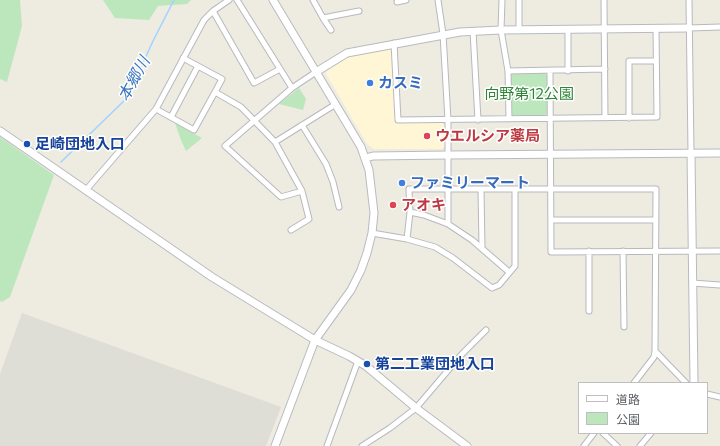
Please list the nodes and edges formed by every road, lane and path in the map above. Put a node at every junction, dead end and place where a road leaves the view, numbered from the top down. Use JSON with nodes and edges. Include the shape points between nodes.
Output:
{"nodes":[{"id":1,"x":229,"y":0,"type":"edge"},
{"id":2,"x":237,"y":0,"type":"edge"},
{"id":3,"x":273,"y":0,"type":"edge"},
{"id":4,"x":313,"y":0,"type":"edge"},
{"id":5,"x":406,"y":0,"type":"edge"},
{"id":6,"x":438,"y":0,"type":"edge"},
{"id":7,"x":502,"y":0,"type":"edge"},
{"id":8,"x":519,"y":0,"type":"edge"},
{"id":9,"x":604,"y":0,"type":"edge"},
{"id":10,"x":689,"y":0,"type":"edge"},
{"id":11,"x":397,"y":2,"type":"dead end"},
{"id":12,"x":213,"y":11,"type":"junction"},
{"id":13,"x":359,"y":11,"type":"dead end"},
{"id":14,"x":323,"y":18,"type":"junction"},
{"id":15,"x":720,"y":27,"type":"edge"},
{"id":16,"x":656,"y":28,"type":"junction"},
{"id":17,"x":690,"y":28,"type":"junction"},
{"id":18,"x":568,"y":29,"type":"junction"},
{"id":19,"x":604,"y":29,"type":"junction"},
{"id":20,"x":331,"y":30,"type":"dead end"},
{"id":21,"x":501,"y":30,"type":"junction"},
{"id":22,"x":519,"y":30,"type":"junction"},
{"id":23,"x":473,"y":31,"type":"junction"},
{"id":24,"x":443,"y":34,"type":"junction"},
{"id":25,"x":394,"y":43,"type":"junction"},
{"id":26,"x":183,"y":58,"type":"junction"},
{"id":27,"x":656,"y":61,"type":"junction"},
{"id":28,"x":198,"y":66,"type":"junction"},
{"id":29,"x":280,"y":69,"type":"junction"},
{"id":30,"x":568,"y":70,"type":"junction"},
{"id":31,"x":604,"y":70,"type":"junction"},
{"id":32,"x":508,"y":71,"type":"junction"},
{"id":33,"x":550,"y":71,"type":"junction"},
{"id":34,"x":316,"y":72,"type":"junction"},
{"id":35,"x":292,"y":88,"type":"junction"},
{"id":36,"x":215,"y":92,"type":"junction"},
{"id":37,"x":336,"y":104,"type":"junction"},
{"id":38,"x":156,"y":109,"type":"junction"},
{"id":39,"x":171,"y":117,"type":"junction"},
{"id":40,"x":605,"y":118,"type":"junction"},
{"id":41,"x":629,"y":118,"type":"junction"},
{"id":42,"x":509,"y":119,"type":"junction"},
{"id":43,"x":550,"y":119,"type":"junction"},
{"id":44,"x":448,"y":120,"type":"junction"},
{"id":45,"x":478,"y":120,"type":"junction"},
{"id":46,"x":254,"y":121,"type":"junction"},
{"id":47,"x":302,"y":125,"type":"junction"},
{"id":48,"x":0,"y":131,"type":"edge"},
{"id":49,"x":275,"y":142,"type":"junction"},
{"id":50,"x":691,"y":153,"type":"junction"},
{"id":51,"x":720,"y":153,"type":"edge"},
{"id":52,"x":551,"y":154,"type":"junction"},
{"id":53,"x":448,"y":155,"type":"junction"},
{"id":54,"x":366,"y":158,"type":"junction"},
{"id":55,"x":481,"y":189,"type":"junction"},
{"id":56,"x":515,"y":189,"type":"junction"},
{"id":57,"x":551,"y":189,"type":"junction"},
{"id":58,"x":86,"y":190,"type":"junction"},
{"id":59,"x":448,"y":190,"type":"junction"},
{"id":60,"x":302,"y":191,"type":"junction"},
{"id":61,"x":339,"y":207,"type":"dead end"},
{"id":62,"x":410,"y":212,"type":"junction"},
{"id":63,"x":551,"y":220,"type":"junction"},
{"id":64,"x":656,"y":220,"type":"junction"},
{"id":65,"x":448,"y":224,"type":"junction"},
{"id":66,"x":291,"y":230,"type":"dead end"},
{"id":67,"x":372,"y":233,"type":"junction"},
{"id":68,"x":407,"y":239,"type":"junction"},
{"id":69,"x":482,"y":248,"type":"junction"},
{"id":70,"x":589,"y":251,"type":"junction"},
{"id":71,"x":623,"y":251,"type":"junction"},
{"id":72,"x":656,"y":251,"type":"junction"},
{"id":73,"x":692,"y":251,"type":"junction"},
{"id":74,"x":720,"y":251,"type":"edge"},
{"id":75,"x":509,"y":272,"type":"junction"},
{"id":76,"x":692,"y":283,"type":"junction"},
{"id":77,"x":720,"y":285,"type":"edge"},
{"id":78,"x":589,"y":311,"type":"dead end"},
{"id":79,"x":624,"y":327,"type":"dead end"},
{"id":80,"x":486,"y":330,"type":"dead end"},
{"id":81,"x":315,"y":340,"type":"junction"},
{"id":82,"x":655,"y":351,"type":"junction"},
{"id":83,"x":358,"y":361,"type":"junction"},
{"id":84,"x":635,"y":382,"type":"edge"},
{"id":85,"x":685,"y":382,"type":"edge"},
{"id":86,"x":694,"y":382,"type":"edge"},
{"id":87,"x":708,"y":394,"type":"edge"},
{"id":88,"x":720,"y":397,"type":"edge"},
{"id":89,"x":416,"y":408,"type":"junction"},
{"id":90,"x":593,"y":434,"type":"edge"},
{"id":91,"x":604,"y":434,"type":"edge"},
{"id":92,"x":650,"y":434,"type":"edge"},
{"id":93,"x":274,"y":446,"type":"edge"},
{"id":94,"x":327,"y":446,"type":"edge"},
{"id":95,"x":362,"y":446,"type":"edge"},
{"id":96,"x":467,"y":446,"type":"edge"},
{"id":97,"x":584,"y":446,"type":"edge"},
{"id":98,"x":616,"y":446,"type":"edge"},
{"id":99,"x":640,"y":446,"type":"edge"}],
"edges":[{"from":1,"to":12,"type":"street"},
{"from":2,"to":29,"type":"street"},
{"from":3,"to":34,"type":"street"},
{"from":4,"to":14,"type":"street"},
{"from":5,"to":11,"type":"street"},
{"from":6,"to":24,"type":"street"},
{"from":7,"to":21,"type":"street"},
{"from":8,"to":22,"type":"street"},
{"from":9,"to":19,"type":"street"},
{"from":10,"to":17,"type":"street"},
{"from":12,"to":26,"type":"street","via":[[204,20]]},
{"from":12,"to":29,"type":"street","via":[[254,83]]},
{"from":13,"to":14,"type":"street"},
{"from":14,"to":20,"type":"street"},
{"from":15,"to":17,"type":"street"},
{"from":16,"to":17,"type":"street"},
{"from":16,"to":19,"type":"street"},
{"from":16,"to":27,"type":"street"},
{"from":17,"to":50,"type":"street"},
{"from":18,"to":19,"type":"street"},
{"from":18,"to":22,"type":"street"},
{"from":18,"to":30,"type":"street"},
{"from":19,"to":31,"type":"street"},
{"from":21,"to":22,"type":"street"},
{"from":21,"to":23,"type":"street"},
{"from":21,"to":32,"type":"street"},
{"from":23,"to":24,"type":"street"},
{"from":23,"to":45,"type":"street"},
{"from":24,"to":25,"type":"street"},
{"from":24,"to":44,"type":"street"},
{"from":25,"to":34,"type":"street","via":[[347,53]]},
{"from":25,"to":44,"type":"street","via":[[398,120]]},
{"from":26,"to":28,"type":"street"},
{"from":26,"to":38,"type":"street"},
{"from":27,"to":41,"type":"street","via":[[629,61]]},
{"from":27,"to":41,"type":"street","via":[[657,117]]},
{"from":28,"to":36,"type":"street","via":[[222,79]]},
{"from":28,"to":39,"type":"street"},
{"from":29,"to":35,"type":"street"},
{"from":30,"to":31,"type":"street"},
{"from":30,"to":33,"type":"street"},
{"from":31,"to":40,"type":"street"},
{"from":32,"to":33,"type":"street"},
{"from":32,"to":42,"type":"street"},
{"from":33,"to":43,"type":"street"},
{"from":34,"to":35,"type":"street"},
{"from":34,"to":37,"type":"street"},
{"from":35,"to":46,"type":"street"},
{"from":36,"to":39,"type":"street","via":[[194,130]]},
{"from":36,"to":46,"type":"street","via":[[241,107]]},
{"from":37,"to":47,"type":"street"},
{"from":37,"to":54,"type":"street"},
{"from":38,"to":39,"type":"street"},
{"from":38,"to":58,"type":"street"},
{"from":40,"to":41,"type":"street"},
{"from":40,"to":43,"type":"street"},
{"from":42,"to":43,"type":"street"},
{"from":42,"to":45,"type":"street"},
{"from":43,"to":52,"type":"street"},
{"from":44,"to":45,"type":"street"},
{"from":44,"to":53,"type":"street"},
{"from":46,"to":49,"type":"street"},
{"from":46,"to":60,"type":"street","via":[[225,146],[281,197]]},
{"from":47,"to":49,"type":"street"},
{"from":47,"to":61,"type":"street","via":[[326,164]]},
{"from":48,"to":58,"type":"street"},
{"from":49,"to":60,"type":"street"},
{"from":50,"to":51,"type":"street"},
{"from":50,"to":52,"type":"street"},
{"from":50,"to":73,"type":"street"},
{"from":52,"to":53,"type":"street"},
{"from":52,"to":57,"type":"street"},
{"from":53,"to":54,"type":"street"},
{"from":53,"to":59,"type":"street"},
{"from":54,"to":67,"type":"street","via":[[372,186]]},
{"from":55,"to":56,"type":"street"},
{"from":55,"to":59,"type":"street"},
{"from":55,"to":69,"type":"street"},
{"from":56,"to":57,"type":"street"},
{"from":56,"to":75,"type":"street","via":[[515,266]]},
{"from":57,"to":63,"type":"street"},
{"from":57,"to":64,"type":"street","via":[[656,189]]},
{"from":58,"to":81,"type":"street","via":[[191,264]]},
{"from":59,"to":62,"type":"street","via":[[409,190]]},
{"from":59,"to":65,"type":"street"},
{"from":60,"to":66,"type":"street","via":[[309,219]]},
{"from":62,"to":65,"type":"street"},
{"from":62,"to":68,"type":"street"},
{"from":63,"to":64,"type":"street"},
{"from":63,"to":70,"type":"street","via":[[551,252]]},
{"from":64,"to":72,"type":"street"},
{"from":65,"to":69,"type":"street"},
{"from":67,"to":68,"type":"street"},
{"from":67,"to":81,"type":"street","via":[[361,270],[351,290]]},
{"from":68,"to":75,"type":"street","via":[[435,247],[492,288],[498,286]]},
{"from":69,"to":75,"type":"street"},
{"from":70,"to":71,"type":"street"},
{"from":70,"to":78,"type":"street"},
{"from":71,"to":72,"type":"street"},
{"from":71,"to":79,"type":"street"},
{"from":72,"to":73,"type":"street"},
{"from":72,"to":82,"type":"street"},
{"from":73,"to":74,"type":"street"},
{"from":73,"to":76,"type":"street"},
{"from":76,"to":77,"type":"street"},
{"from":76,"to":86,"type":"street"},
{"from":80,"to":89,"type":"street"},
{"from":81,"to":83,"type":"street"},
{"from":81,"to":93,"type":"street"},
{"from":82,"to":84,"type":"street","via":[[654,357]]},
{"from":82,"to":85,"type":"street"},
{"from":83,"to":89,"type":"street"},
{"from":83,"to":94,"type":"street"},
{"from":87,"to":88,"type":"street"},
{"from":89,"to":95,"type":"street"},
{"from":89,"to":96,"type":"street"},
{"from":90,"to":97,"type":"street"},
{"from":91,"to":98,"type":"street"},
{"from":92,"to":99,"type":"street"}]}
